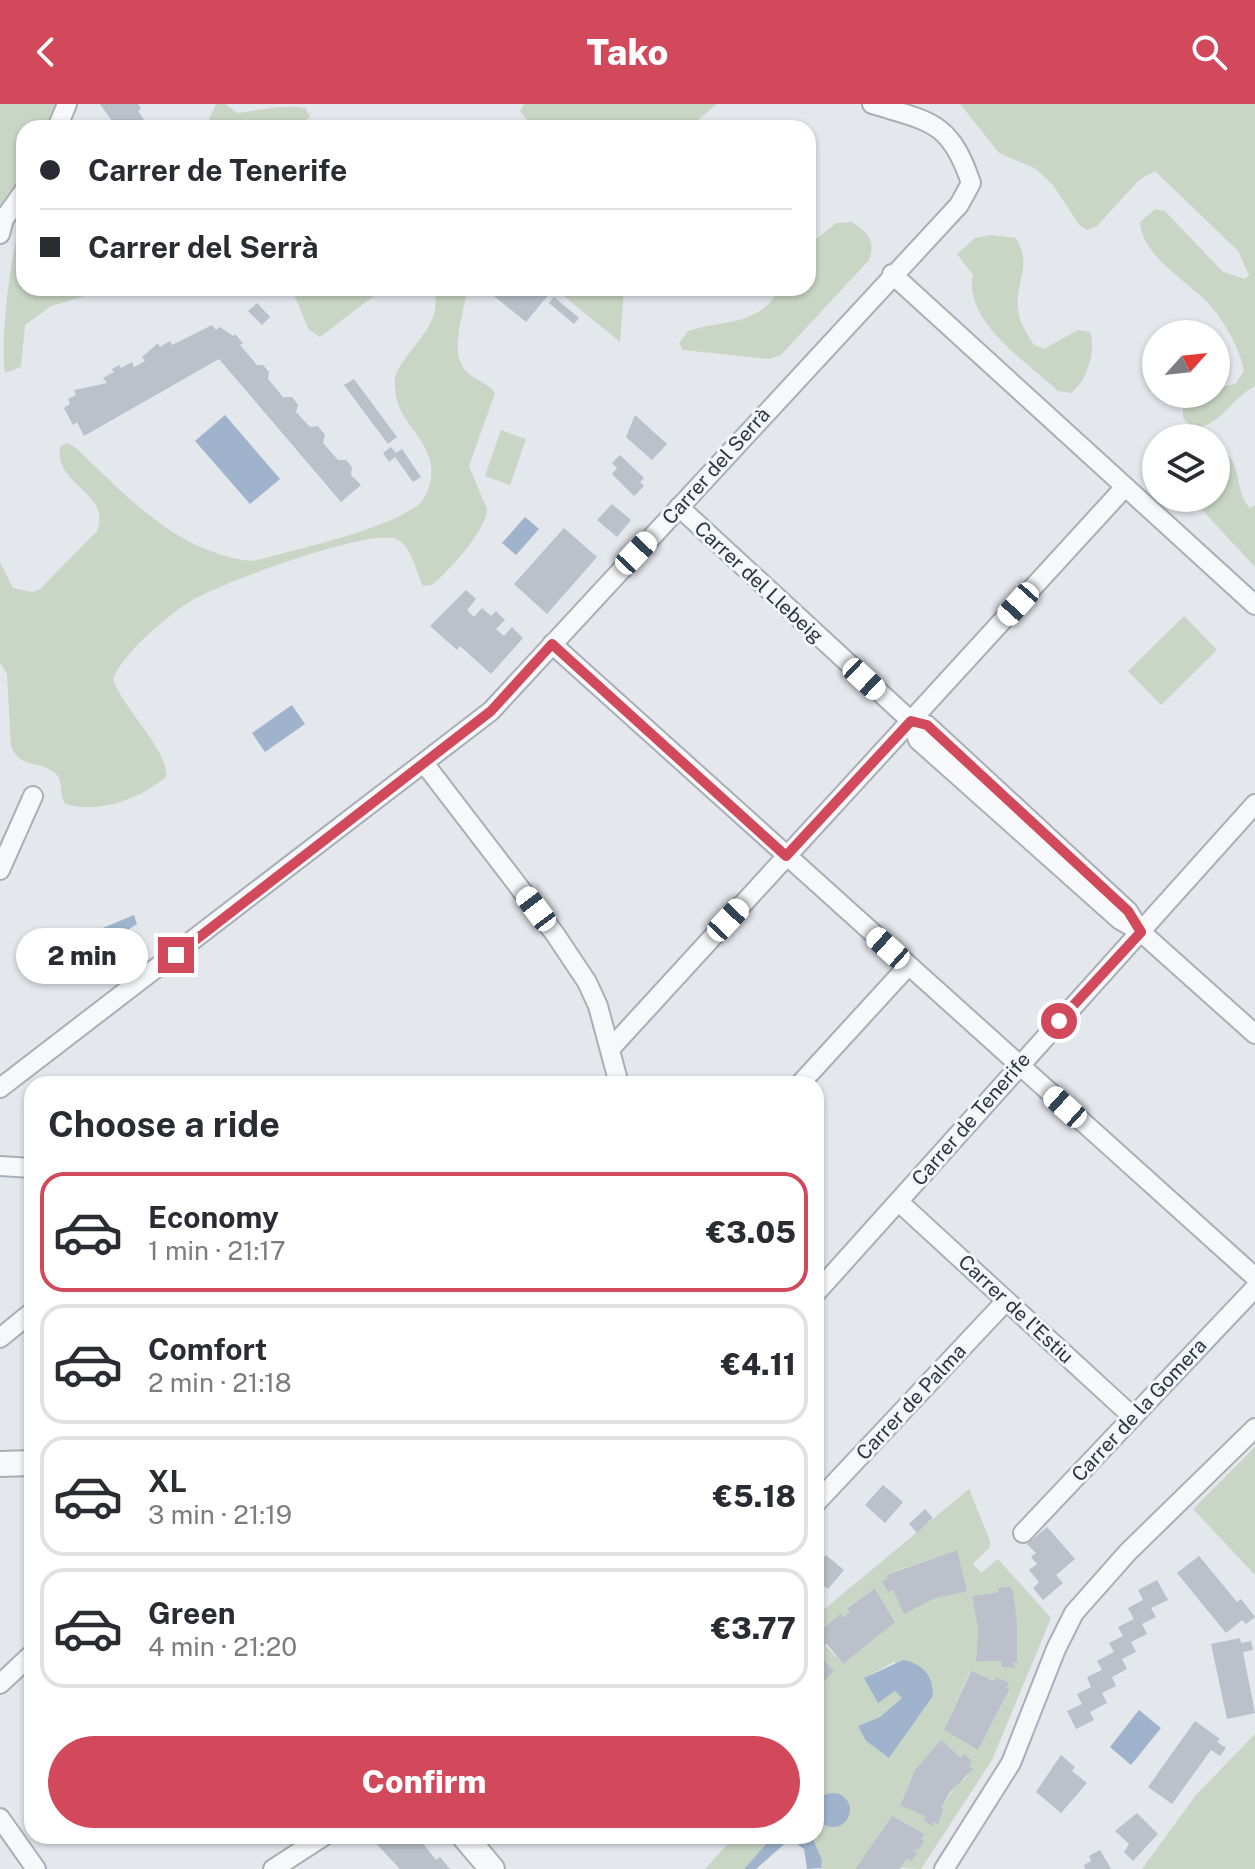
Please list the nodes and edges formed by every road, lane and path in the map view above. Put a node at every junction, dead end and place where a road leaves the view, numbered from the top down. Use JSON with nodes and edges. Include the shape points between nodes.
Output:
{"nodes":[{"id":1,"x":872,"y":104,"type":"edge"},
{"id":2,"x":16,"y":202,"type":"edge"},
{"id":3,"x":0,"y":234,"type":"edge"},
{"id":4,"x":892,"y":274,"type":"junction"},
{"id":5,"x":1125,"y":487,"type":"junction"},
{"id":6,"x":679,"y":507,"type":"junction"},
{"id":7,"x":1255,"y":605,"type":"edge"},
{"id":8,"x":552,"y":644,"type":"junction"},
{"id":9,"x":911,"y":721,"type":"junction"},
{"id":10,"x":424,"y":763,"type":"junction"},
{"id":11,"x":33,"y":796,"type":"dead end"},
{"id":12,"x":1255,"y":804,"type":"edge"},
{"id":13,"x":786,"y":856,"type":"junction"},
{"id":14,"x":0,"y":870,"type":"edge"},
{"id":15,"x":1141,"y":932,"type":"junction"},
{"id":16,"x":908,"y":966,"type":"junction"},
{"id":17,"x":1255,"y":1034,"type":"edge"},
{"id":18,"x":611,"y":1048,"type":"junction"},
{"id":19,"x":1018,"y":1065,"type":"junction"},
{"id":20,"x":617,"y":1076,"type":"edge"},
{"id":21,"x":807,"y":1076,"type":"edge"},
{"id":22,"x":0,"y":1088,"type":"edge"},
{"id":23,"x":0,"y":1166,"type":"edge"},
{"id":24,"x":24,"y":1168,"type":"edge"},
{"id":25,"x":899,"y":1202,"type":"junction"},
{"id":26,"x":1255,"y":1277,"type":"edge"},
{"id":27,"x":824,"y":1284,"type":"edge"},
{"id":28,"x":1255,"y":1288,"type":"edge"},
{"id":29,"x":1006,"y":1301,"type":"junction"},
{"id":30,"x":24,"y":1318,"type":"edge"},
{"id":31,"x":0,"y":1338,"type":"edge"},
{"id":32,"x":1133,"y":1417,"type":"junction"},
{"id":33,"x":1255,"y":1428,"type":"edge"},
{"id":34,"x":24,"y":1463,"type":"edge"},
{"id":35,"x":0,"y":1464,"type":"edge"},
{"id":36,"x":824,"y":1494,"type":"edge"},
{"id":37,"x":1023,"y":1533,"type":"dead end"},
{"id":38,"x":24,"y":1662,"type":"edge"},
{"id":39,"x":0,"y":1684,"type":"edge"},
{"id":40,"x":0,"y":1818,"type":"edge"},
{"id":41,"x":312,"y":1844,"type":"edge"},
{"id":42,"x":471,"y":1844,"type":"edge"},
{"id":43,"x":36,"y":1869,"type":"edge"},
{"id":44,"x":273,"y":1869,"type":"edge"},
{"id":45,"x":492,"y":1869,"type":"edge"},
{"id":46,"x":944,"y":1869,"type":"edge"}],
"edges":[{"from":1,"to":4,"type":"street","name":"Carrer del Serrà","via":[[945,131],[960,151],[971,183],[959,205]]},
{"from":2,"to":3,"type":"street"},
{"from":4,"to":5,"type":"street"},
{"from":4,"to":6,"type":"street","name":"Carrer del Serrà"},
{"from":5,"to":7,"type":"street"},
{"from":5,"to":9,"type":"street"},
{"from":6,"to":8,"type":"street","name":"Carrer del Serrà"},
{"from":6,"to":9,"type":"street","name":"Carrer del Llebeig"},
{"from":8,"to":10,"type":"street","name":"Carrer del Serrà","via":[[491,711]]},
{"from":8,"to":13,"type":"street"},
{"from":9,"to":13,"type":"street"},
{"from":9,"to":15,"type":"street","name":"Carrer del Llebeig","via":[[918,740],[1120,920]]},
{"from":10,"to":18,"type":"street","via":[[587,982]]},
{"from":10,"to":22,"type":"street","name":"Carrer del Serrà"},
{"from":11,"to":14,"type":"street"},
{"from":12,"to":15,"type":"street","name":"Carrer de Tenerife"},
{"from":13,"to":16,"type":"street"},
{"from":13,"to":18,"type":"street"},
{"from":15,"to":17,"type":"street","name":"Carrer del Llebeig"},
{"from":15,"to":19,"type":"street","name":"Carrer de Tenerife"},
{"from":16,"to":19,"type":"street"},
{"from":16,"to":21,"type":"street"},
{"from":18,"to":20,"type":"street"},
{"from":19,"to":25,"type":"street","name":"Carrer de Tenerife"},
{"from":19,"to":26,"type":"street"},
{"from":23,"to":24,"type":"street"},
{"from":25,"to":27,"type":"street","name":"Carrer de Tenerife"},
{"from":25,"to":29,"type":"street","name":"Carrer de l'Estiu"},
{"from":28,"to":32,"type":"street","name":"Carrer de la Gomera"},
{"from":29,"to":32,"type":"street","name":"Carrer de l'Estiu"},
{"from":29,"to":36,"type":"street","name":"Carrer de Palma"},
{"from":30,"to":31,"type":"street"},
{"from":32,"to":37,"type":"street","name":"Carrer de la Gomera"},
{"from":33,"to":46,"type":"street","via":[[1128,1552],[1074,1613],[1011,1763]]},
{"from":34,"to":35,"type":"street"},
{"from":38,"to":39,"type":"street"},
{"from":40,"to":43,"type":"street"},
{"from":41,"to":44,"type":"street"},
{"from":42,"to":45,"type":"street"}]}
